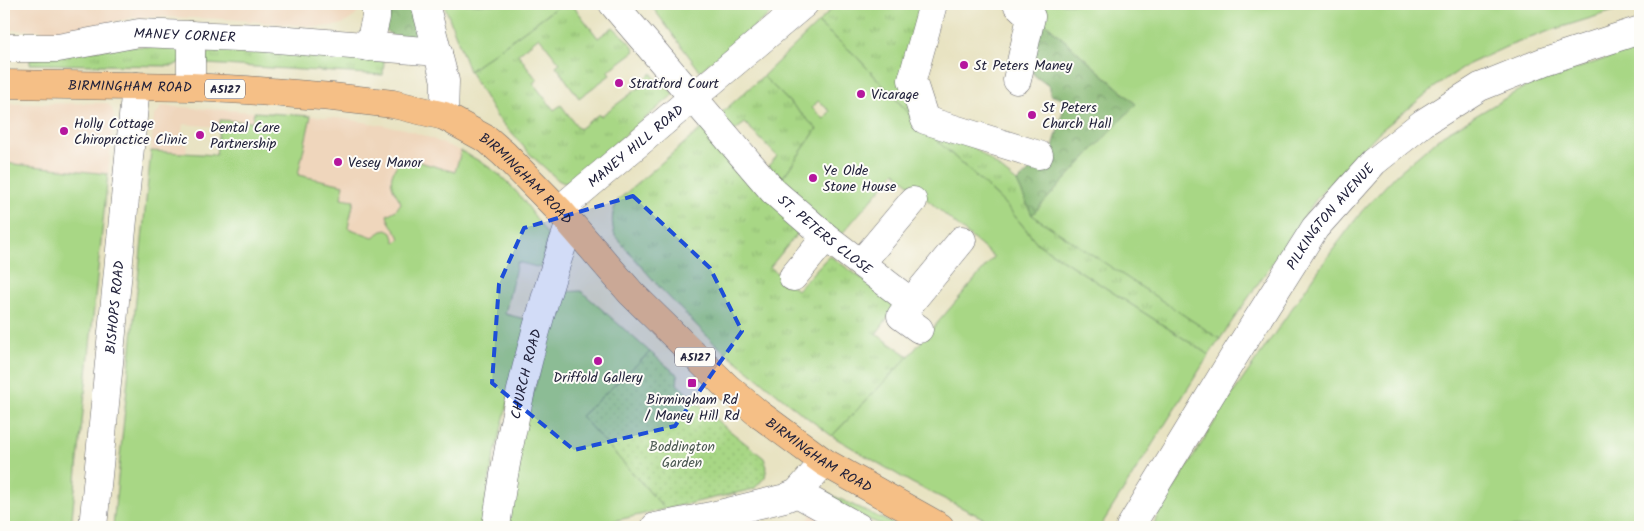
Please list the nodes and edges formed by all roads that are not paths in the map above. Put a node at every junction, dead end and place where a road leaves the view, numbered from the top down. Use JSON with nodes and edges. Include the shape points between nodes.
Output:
{"nodes":[{"id":1,"x":376,"y":4,"type":"edge"},
{"id":2,"x":425,"y":4,"type":"edge"},
{"id":3,"x":612,"y":4,"type":"edge"},
{"id":4,"x":804,"y":4,"type":"edge"},
{"id":5,"x":933,"y":4,"type":"edge"},
{"id":6,"x":1017,"y":4,"type":"edge"},
{"id":7,"x":1640,"y":30,"type":"edge"},
{"id":8,"x":191,"y":35,"type":"junction"},
{"id":9,"x":368,"y":47,"type":"junction"},
{"id":10,"x":4,"y":48,"type":"edge"},
{"id":11,"x":438,"y":52,"type":"junction"},
{"id":12,"x":1017,"y":80,"type":"dead end"},
{"id":13,"x":4,"y":84,"type":"edge"},
{"id":14,"x":136,"y":86,"type":"junction"},
{"id":15,"x":192,"y":87,"type":"junction"},
{"id":16,"x":692,"y":97,"type":"junction"},
{"id":17,"x":444,"y":116,"type":"junction"},
{"id":18,"x":1039,"y":154,"type":"dead end"},
{"id":19,"x":914,"y":201,"type":"dead end"},
{"id":20,"x":564,"y":217,"type":"junction"},
{"id":21,"x":826,"y":237,"type":"junction"},
{"id":22,"x":962,"y":240,"type":"dead end"},
{"id":23,"x":861,"y":263,"type":"junction"},
{"id":24,"x":793,"y":277,"type":"dead end"},
{"id":25,"x":911,"y":302,"type":"junction"},
{"id":26,"x":919,"y":329,"type":"dead end"},
{"id":27,"x":824,"y":462,"type":"junction"},
{"id":28,"x":796,"y":493,"type":"junction"},
{"id":29,"x":93,"y":527,"type":"edge"},
{"id":30,"x":496,"y":527,"type":"edge"},
{"id":31,"x":655,"y":527,"type":"edge"},
{"id":32,"x":858,"y":527,"type":"edge"},
{"id":33,"x":940,"y":527,"type":"edge"},
{"id":34,"x":1130,"y":527,"type":"edge"}],
"edges":[{"from":1,"to":9,"type":"street"},
{"from":2,"to":11,"type":"street"},
{"from":3,"to":16,"type":"street","name":"ST. PETERS CLOSE"},
{"from":4,"to":16,"type":"street","name":"MANEY HILL ROAD"},
{"from":5,"to":18,"type":"street","via":[[912,80],[925,120]]},
{"from":6,"to":12,"type":"street","via":[[1031,17]]},
{"from":7,"to":34,"type":"street","name":"PILKINGTON AVENUE","via":[[1545,61],[1480,87],[1423,123],[1374,162],[1315,228]]},
{"from":8,"to":9,"type":"street","name":"MANEY CORNER"},
{"from":8,"to":10,"type":"street","name":"MANEY CORNER","via":[[139,33],[58,48]]},
{"from":8,"to":15,"type":"street"},
{"from":9,"to":11,"type":"street","name":"MANEY CORNER"},
{"from":11,"to":17,"type":"street","via":[[445,81]]},
{"from":13,"to":14,"type":"main road","name":"BIRMINGHAM ROAD","number":"A5127"},
{"from":14,"to":15,"type":"main road","name":"BIRMINGHAM ROAD","number":"A5127"},
{"from":14,"to":29,"type":"street","name":"BISHOPS ROAD"},
{"from":15,"to":17,"type":"main road","name":"BIRMINGHAM ROAD","number":"A5127","via":[[341,98],[393,104]]},
{"from":16,"to":20,"type":"street","name":"MANEY HILL ROAD","via":[[626,155]]},
{"from":16,"to":21,"type":"street","name":"ST. PETERS CLOSE","via":[[773,191]]},
{"from":17,"to":20,"type":"main road","name":"BIRMINGHAM ROAD","number":"A5127","via":[[488,140]]},
{"from":19,"to":23,"type":"street"},
{"from":20,"to":27,"type":"main road","name":"BIRMINGHAM ROAD","number":"A5127","via":[[632,293],[721,382]]},
{"from":20,"to":30,"type":"street","name":"CHURCH ROAD","via":[[512,431]]},
{"from":21,"to":23,"type":"street","name":"ST. PETERS CLOSE"},
{"from":21,"to":24,"type":"street"},
{"from":22,"to":25,"type":"street"},
{"from":23,"to":25,"type":"street","name":"ST. PETERS CLOSE"},
{"from":25,"to":26,"type":"street","via":[[901,316]]},
{"from":27,"to":28,"type":"street"},
{"from":27,"to":33,"type":"main road","name":"BIRMINGHAM ROAD","number":"A5127"},
{"from":28,"to":31,"type":"street"},
{"from":28,"to":32,"type":"street"}]}
